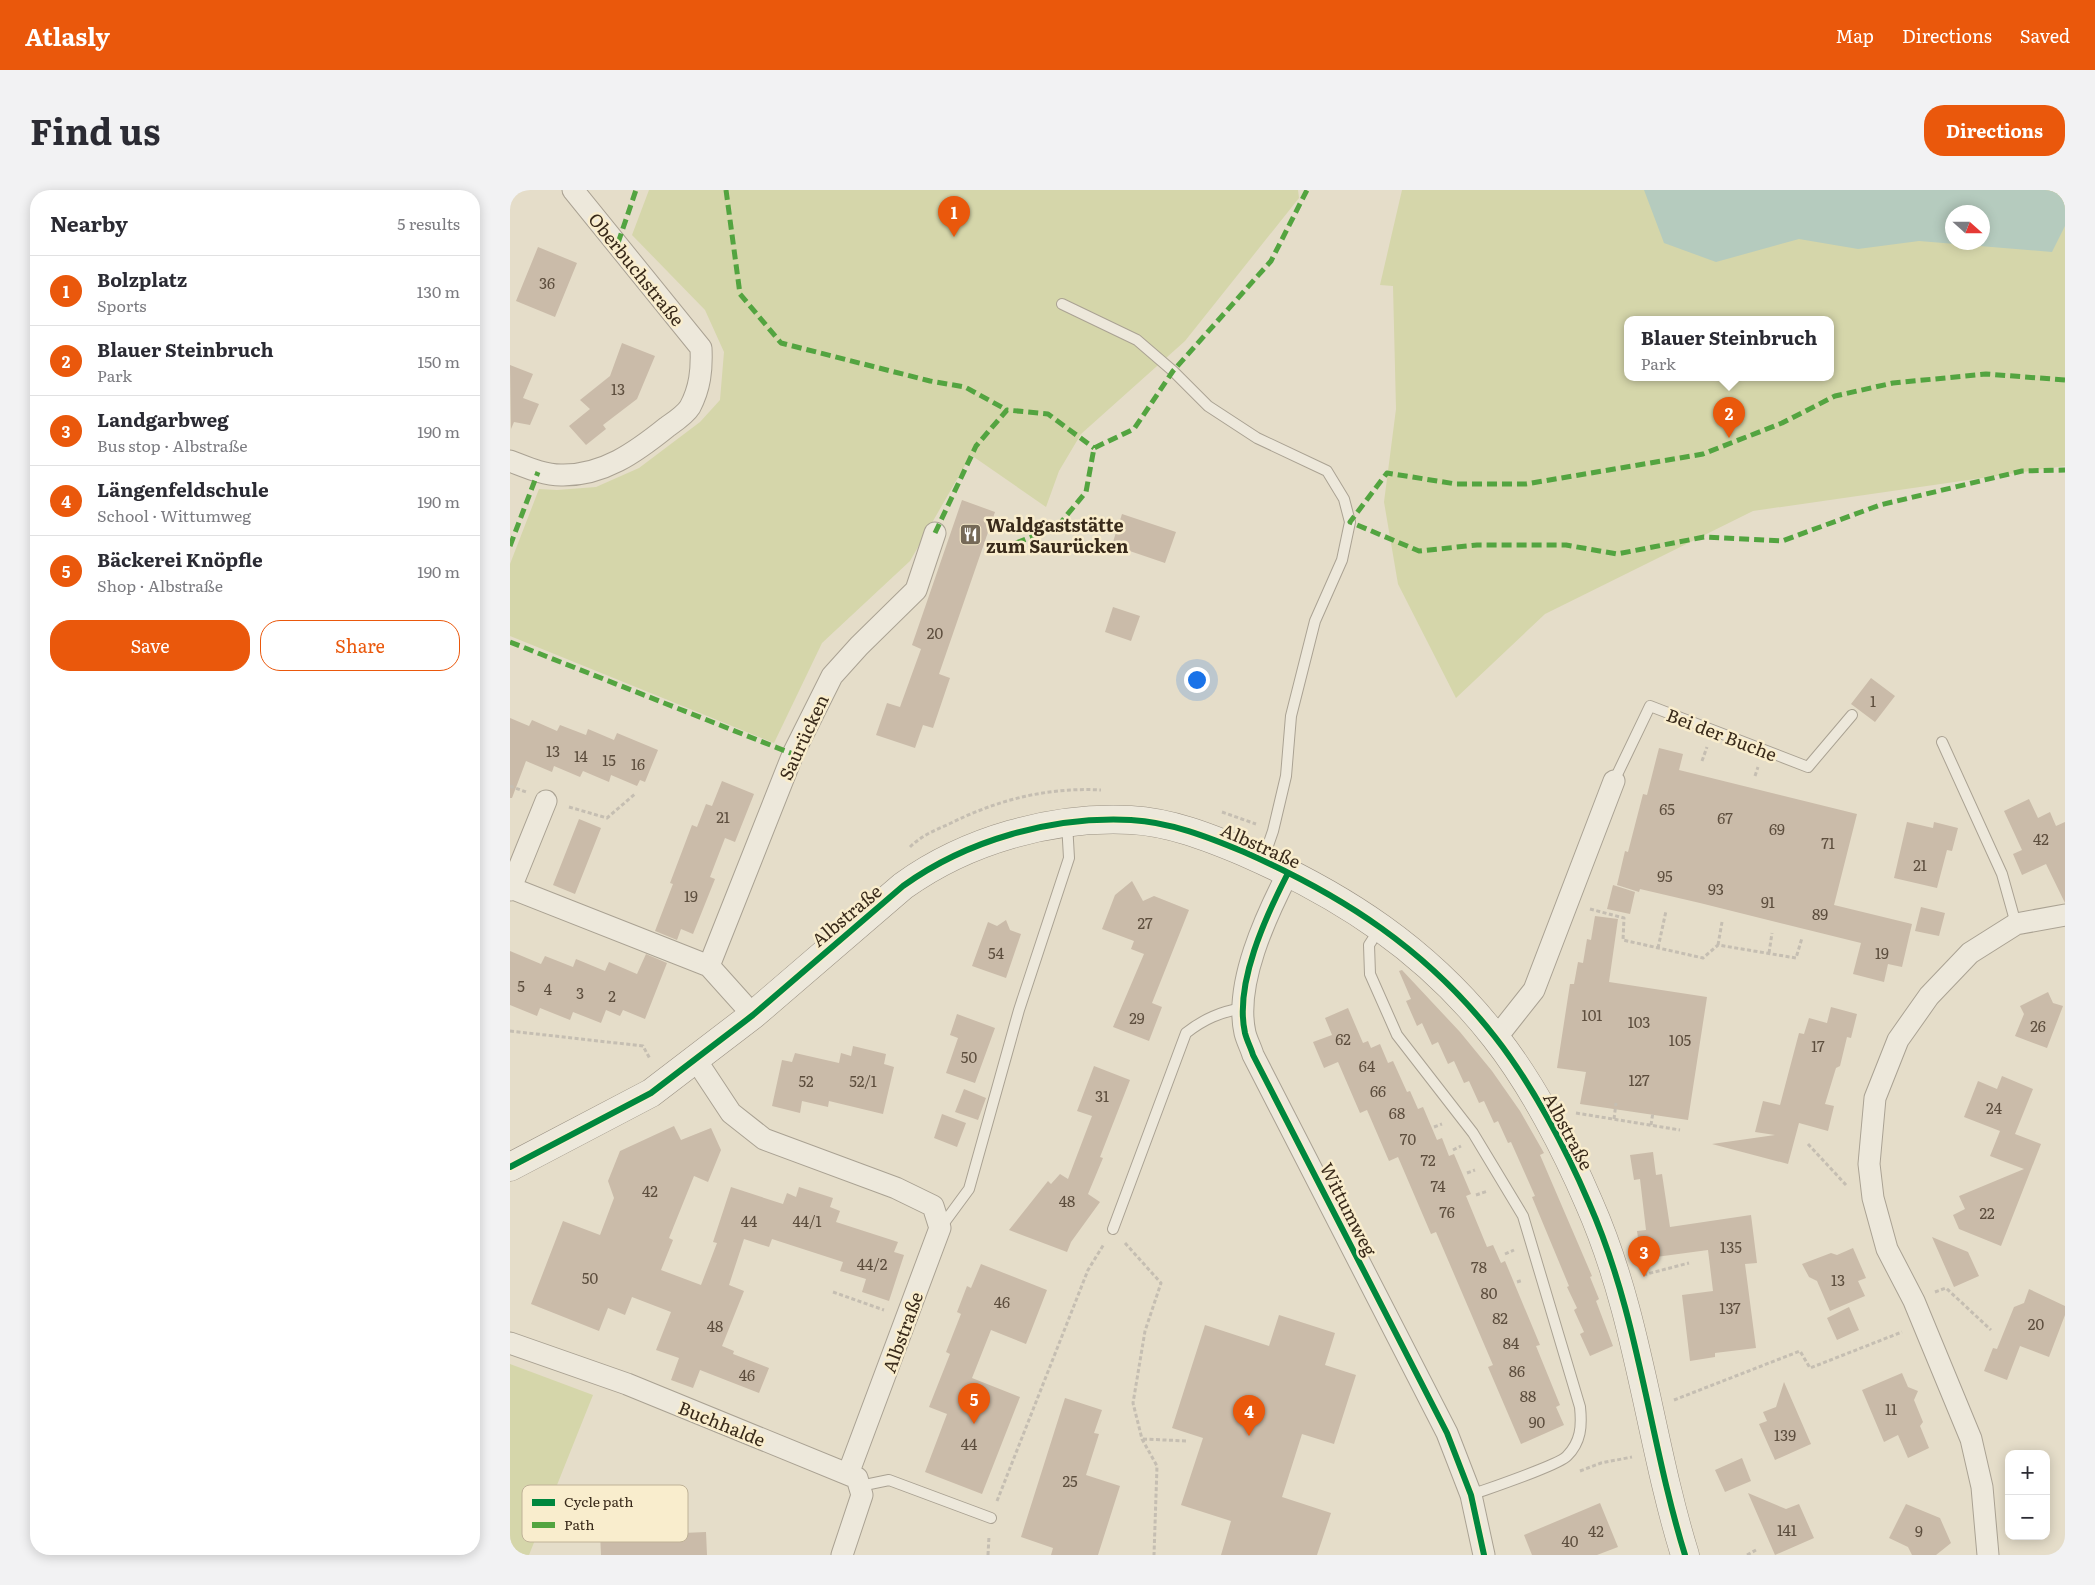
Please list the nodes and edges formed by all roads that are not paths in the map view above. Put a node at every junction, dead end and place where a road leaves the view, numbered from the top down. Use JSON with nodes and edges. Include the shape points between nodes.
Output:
{"nodes":[{"id":1,"x":573,"y":190,"type":"edge"},
{"id":2,"x":1062,"y":304,"type":"dead end"},
{"id":3,"x":510,"y":461,"type":"edge"},
{"id":4,"x":935,"y":533,"type":"dead end"},
{"id":5,"x":1852,"y":715,"type":"dead end"},
{"id":6,"x":1942,"y":742,"type":"dead end"},
{"id":7,"x":1614,"y":781,"type":"joint"},
{"id":8,"x":546,"y":801,"type":"road end"},
{"id":9,"x":1067,"y":823,"type":"junction"},
{"id":10,"x":1263,"y":861,"type":"junction"},
{"id":11,"x":1288,"y":872,"type":"junction"},
{"id":12,"x":511,"y":889,"type":"edge"},
{"id":13,"x":2065,"y":915,"type":"edge"},
{"id":14,"x":2016,"y":924,"type":"junction"},
{"id":15,"x":1380,"y":928,"type":"junction"},
{"id":16,"x":709,"y":966,"type":"junction"},
{"id":17,"x":1243,"y":1008,"type":"junction"},
{"id":18,"x":753,"y":1015,"type":"junction"},
{"id":19,"x":1496,"y":1038,"type":"junction"},
{"id":20,"x":696,"y":1060,"type":"junction"},
{"id":21,"x":510,"y":1167,"type":"edge"},
{"id":22,"x":940,"y":1228,"type":"junction"},
{"id":23,"x":1113,"y":1228,"type":"road end"},
{"id":24,"x":510,"y":1344,"type":"edge"},
{"id":25,"x":854,"y":1480,"type":"junction"},
{"id":26,"x":1471,"y":1495,"type":"junction"},
{"id":27,"x":990,"y":1518,"type":"road end"},
{"id":28,"x":842,"y":1555,"type":"edge"},
{"id":29,"x":1484,"y":1555,"type":"edge"},
{"id":30,"x":1685,"y":1555,"type":"edge"},
{"id":31,"x":1988,"y":1555,"type":"edge"}],
"edges":[{"from":1,"to":3,"type":"street","name":"Oberbuchstraße","via":[[701,348],[698,390],[688,410],[635,452],[597,471],[561,475],[538,472]]},
{"from":2,"to":10,"type":"lane","via":[[1137,340],[1208,406],[1257,438],[1327,471],[1344,499],[1350,522],[1342,560],[1315,621],[1291,716],[1286,776]]},
{"from":4,"to":16,"type":"street","name":"Saurücken","via":[[916,590],[832,676],[793,754]]},
{"from":5,"to":7,"type":"lane","name":"Bei der Buche","via":[[1808,767],[1650,706]]},
{"from":6,"to":14,"type":"lane","via":[[2002,874]]},
{"from":7,"to":19,"type":"street","via":[[1534,990]]},
{"from":8,"to":12,"type":"street"},
{"from":9,"to":10,"type":"street","name":"Albstraße","via":[[1132,820],[1164,824]]},
{"from":9,"to":18,"type":"street","name":"Albstraße","via":[[986,842],[924,871]]},
{"from":9,"to":22,"type":"lane","via":[[1069,858],[1020,1010],[969,1189]]},
{"from":10,"to":11,"type":"street","name":"Albstraße"},
{"from":11,"to":15,"type":"street","name":"Albstraße","via":[[1335,896]]},
{"from":11,"to":17,"type":"street","name":"Wittumweg","via":[[1272,904],[1249,968]]},
{"from":12,"to":16,"type":"street"},
{"from":13,"to":14,"type":"street"},
{"from":14,"to":31,"type":"street","via":[[1970,953],[1929,996],[1898,1040],[1875,1098],[1869,1164],[1873,1198],[1888,1249],[1914,1301],[1971,1439],[1982,1487]]},
{"from":15,"to":19,"type":"street","name":"Albstraße","via":[[1413,951]]},
{"from":15,"to":26,"type":"lane","via":[[1369,945],[1370,974],[1397,1035],[1473,1132],[1523,1216],[1580,1407],[1582,1426],[1566,1458]]},
{"from":16,"to":18,"type":"street"},
{"from":17,"to":23,"type":"lane","via":[[1204,1019],[1186,1033]]},
{"from":17,"to":26,"type":"street","name":"Wittumweg","via":[[1245,1033],[1253,1055],[1447,1433]]},
{"from":18,"to":20,"type":"street","name":"Albstraße"},
{"from":19,"to":30,"type":"street","name":"Albstraße","via":[[1547,1118],[1590,1204],[1618,1281]]},
{"from":20,"to":21,"type":"street","name":"Albstraße","via":[[651,1093]]},
{"from":20,"to":22,"type":"street","via":[[731,1113],[764,1139],[896,1188],[933,1206]]},
{"from":22,"to":25,"type":"street","name":"Albstraße"},
{"from":24,"to":25,"type":"street","name":"Buchhalde","via":[[627,1384]]},
{"from":25,"to":27,"type":"lane","via":[[889,1480]]},
{"from":25,"to":28,"type":"street","via":[[862,1495]]},
{"from":26,"to":29,"type":"street","name":"Wittumweg"}]}
